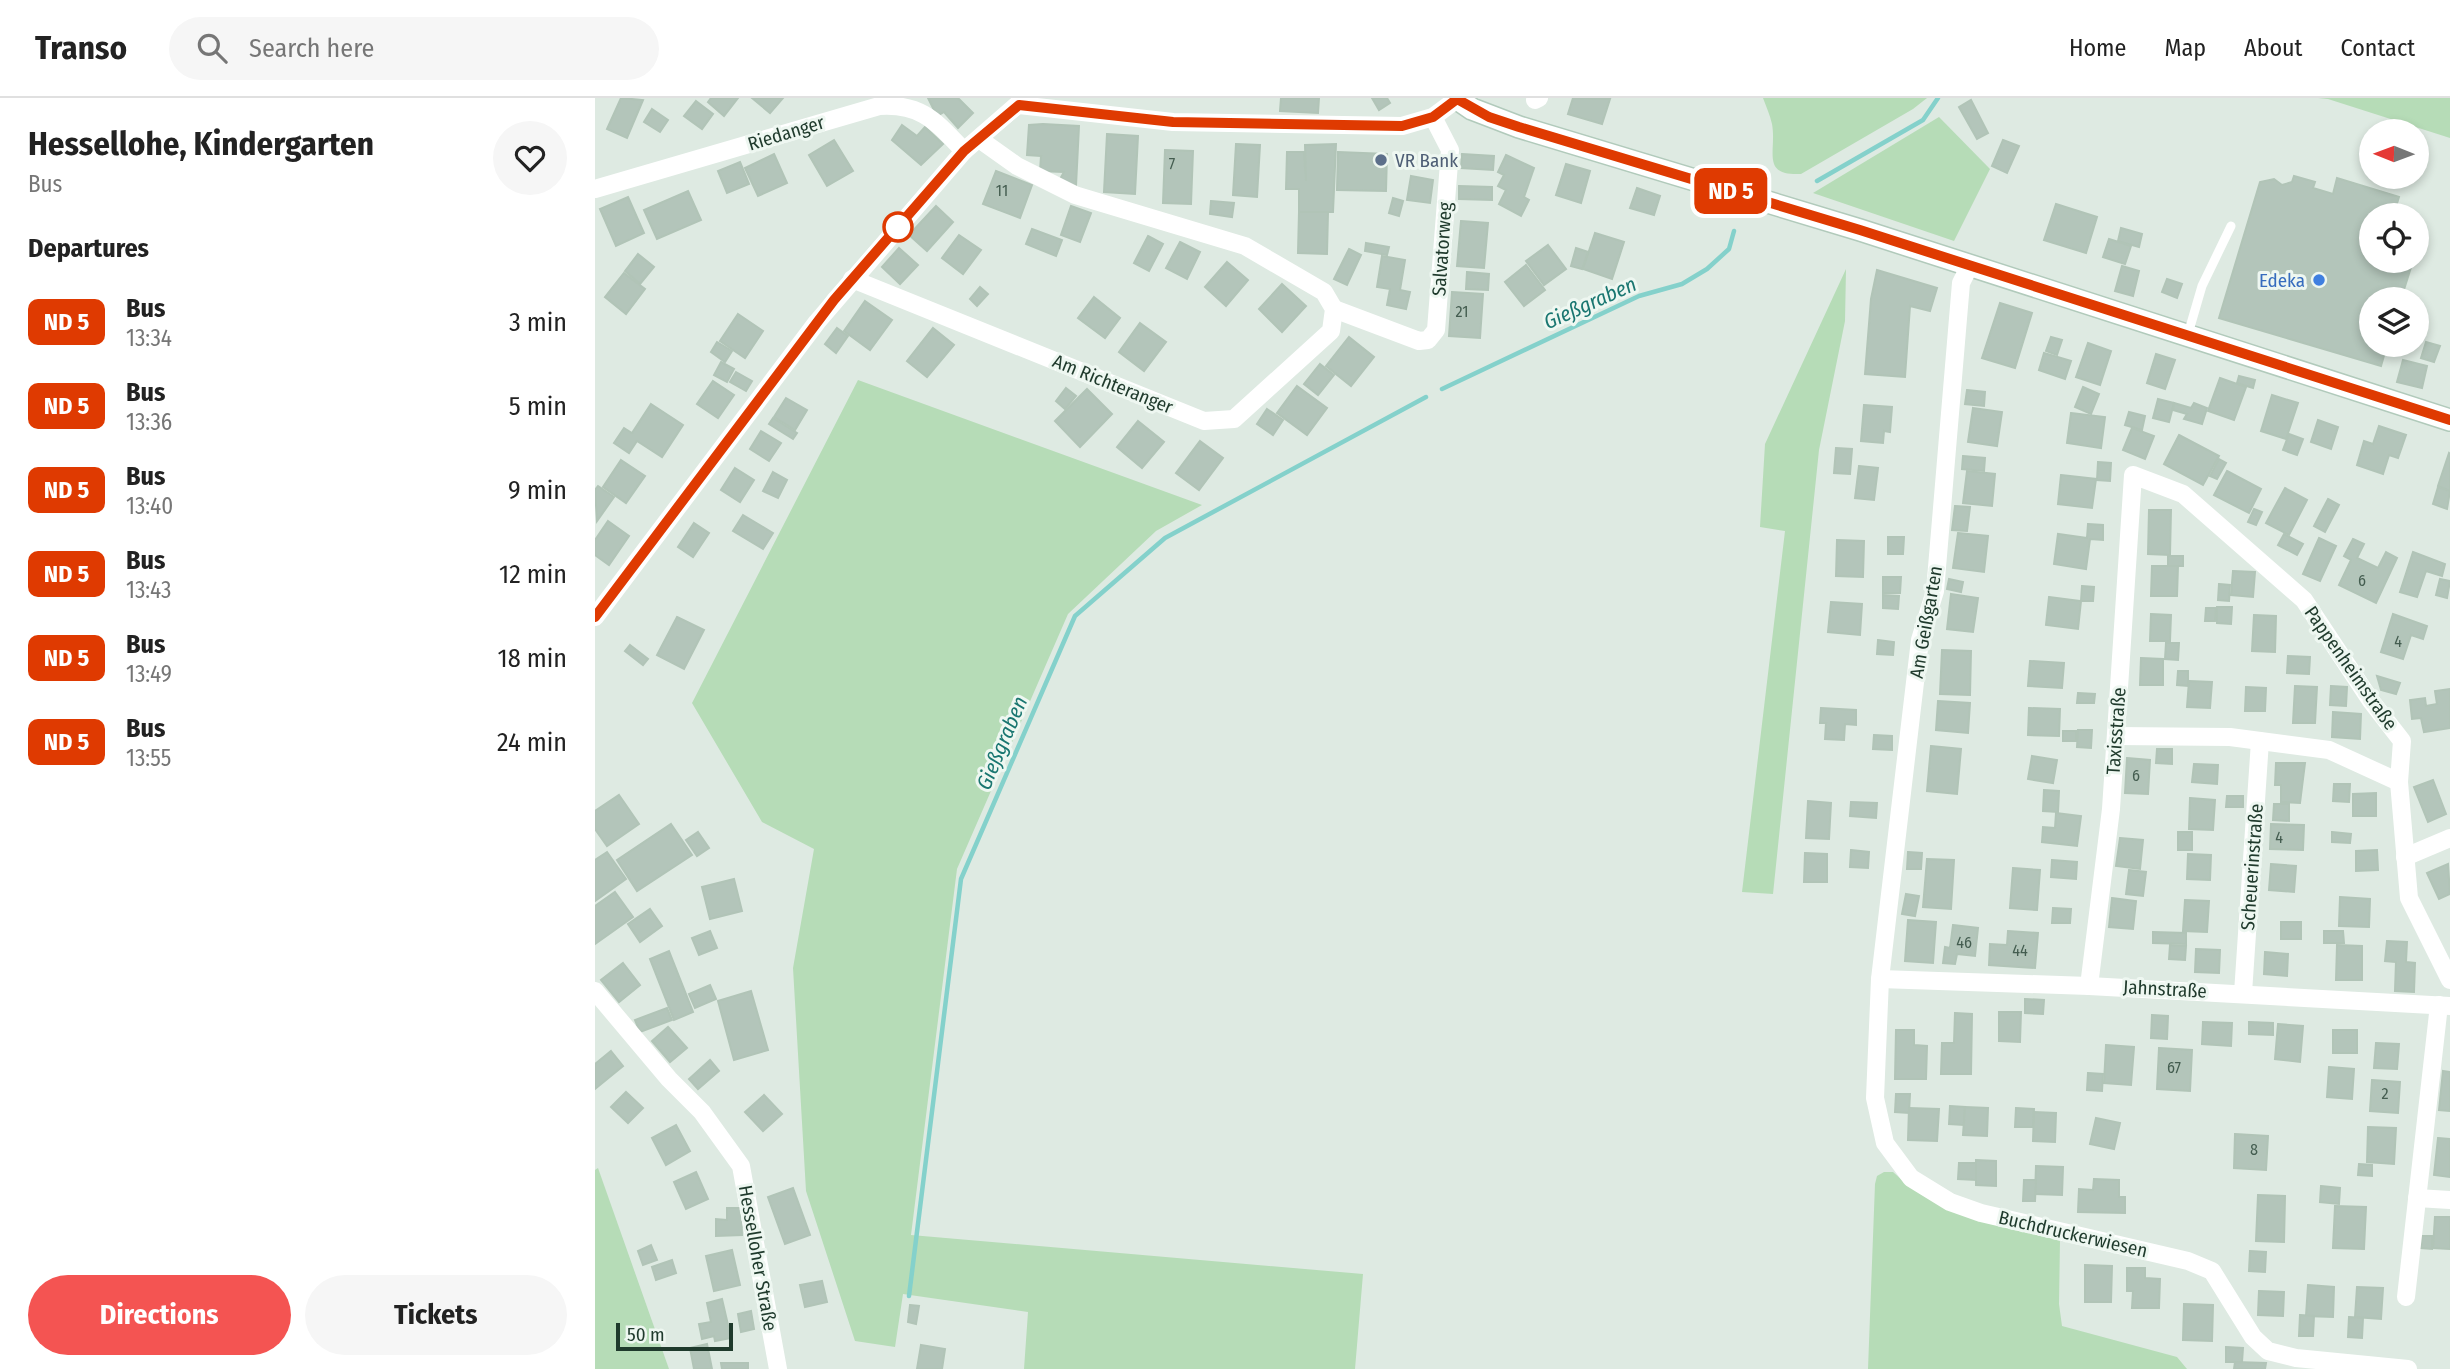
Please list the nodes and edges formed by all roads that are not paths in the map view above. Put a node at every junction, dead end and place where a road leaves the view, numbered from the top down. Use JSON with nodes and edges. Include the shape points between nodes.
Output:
{"nodes":[{"id":1,"x":1457,"y":99,"type":"edge"},
{"id":2,"x":1022,"y":102,"type":"edge"},
{"id":3,"x":1433,"y":117,"type":"junction"},
{"id":4,"x":979,"y":139,"type":"junction"},
{"id":5,"x":964,"y":151,"type":"junction"},
{"id":6,"x":595,"y":189,"type":"edge"},
{"id":7,"x":2231,"y":226,"type":"dead end"},
{"id":8,"x":1969,"y":267,"type":"junction"},
{"id":9,"x":852,"y":279,"type":"junction"},
{"id":10,"x":1334,"y":309,"type":"junction"},
{"id":11,"x":2188,"y":337,"type":"junction"},
{"id":12,"x":2450,"y":420,"type":"edge"},
{"id":13,"x":2133,"y":475,"type":"joint"},
{"id":14,"x":595,"y":617,"type":"edge"},
{"id":15,"x":2116,"y":736,"type":"junction"},
{"id":16,"x":2260,"y":741,"type":"junction"},
{"id":17,"x":2399,"y":782,"type":"junction"},
{"id":18,"x":2450,"y":838,"type":"edge"},
{"id":19,"x":2405,"y":857,"type":"junction"},
{"id":20,"x":1880,"y":979,"type":"junction"},
{"id":21,"x":2450,"y":980,"type":"edge"},
{"id":22,"x":2089,"y":986,"type":"junction"},
{"id":23,"x":595,"y":991,"type":"edge"},
{"id":24,"x":2243,"y":993,"type":"junction"},
{"id":25,"x":2445,"y":1006,"type":"edge"},
{"id":26,"x":2417,"y":1198,"type":"junction"},
{"id":27,"x":2450,"y":1200,"type":"edge"},
{"id":28,"x":2406,"y":1297,"type":"dead end"},
{"id":29,"x":775,"y":1364,"type":"edge"},
{"id":30,"x":2407,"y":1369,"type":"edge"}],
"edges":[{"from":1,"to":3,"type":"street"},
{"from":1,"to":8,"type":"main road","via":[[1519,127]]},
{"from":2,"to":3,"type":"street","via":[[1197,122],[1402,126]]},
{"from":2,"to":4,"type":"street"},
{"from":3,"to":10,"type":"street","name":"Salvatorweg","via":[[1450,150],[1436,330],[1428,340],[1419,341]]},
{"from":4,"to":5,"type":"street"},
{"from":4,"to":10,"type":"street","via":[[1017,166],[1075,195],[1245,246],[1324,292]]},
{"from":5,"to":6,"type":"street","name":"Riedanger","via":[[935,122],[909,106],[879,106]]},
{"from":5,"to":9,"type":"street"},
{"from":7,"to":11,"type":"lane","via":[[2202,286]]},
{"from":8,"to":11,"type":"main road"},
{"from":8,"to":20,"type":"street","name":"Am Geißgarten","via":[[1961,283],[1935,591],[1920,640]]},
{"from":9,"to":10,"type":"street","name":"Am Richteranger","via":[[1204,421],[1234,419],[1331,331]]},
{"from":9,"to":14,"type":"street"},
{"from":11,"to":12,"type":"main road"},
{"from":13,"to":15,"type":"street","name":"Taxisstraße"},
{"from":13,"to":17,"type":"street","name":"Pappenheimstraße","via":[[2183,494],[2304,600],[2402,741]]},
{"from":15,"to":16,"type":"street"},
{"from":15,"to":22,"type":"street","name":"Taxisstraße"},
{"from":16,"to":17,"type":"street","via":[[2329,750]]},
{"from":16,"to":24,"type":"street","name":"Scheuerinstraße"},
{"from":17,"to":19,"type":"street","name":"Pappenheimstraße"},
{"from":18,"to":19,"type":"street"},
{"from":19,"to":21,"type":"street","name":"Pappenheimstraße","via":[[2409,898]]},
{"from":20,"to":22,"type":"street","name":"Jahnstraße"},
{"from":20,"to":30,"type":"street","name":"Buchdruckerwiesen","via":[[1875,1098],[1885,1143],[1911,1178],[1950,1202],[1980,1213],[2188,1261],[2212,1271],[2253,1337],[2268,1351]]},
{"from":22,"to":24,"type":"street","name":"Jahnstraße"},
{"from":23,"to":29,"type":"street","name":"Hesselloher Straße","via":[[702,1112],[741,1166]]},
{"from":24,"to":25,"type":"street","name":"Jahnstraße"},
{"from":25,"to":26,"type":"street"},
{"from":26,"to":27,"type":"street"},
{"from":26,"to":28,"type":"street"}]}
